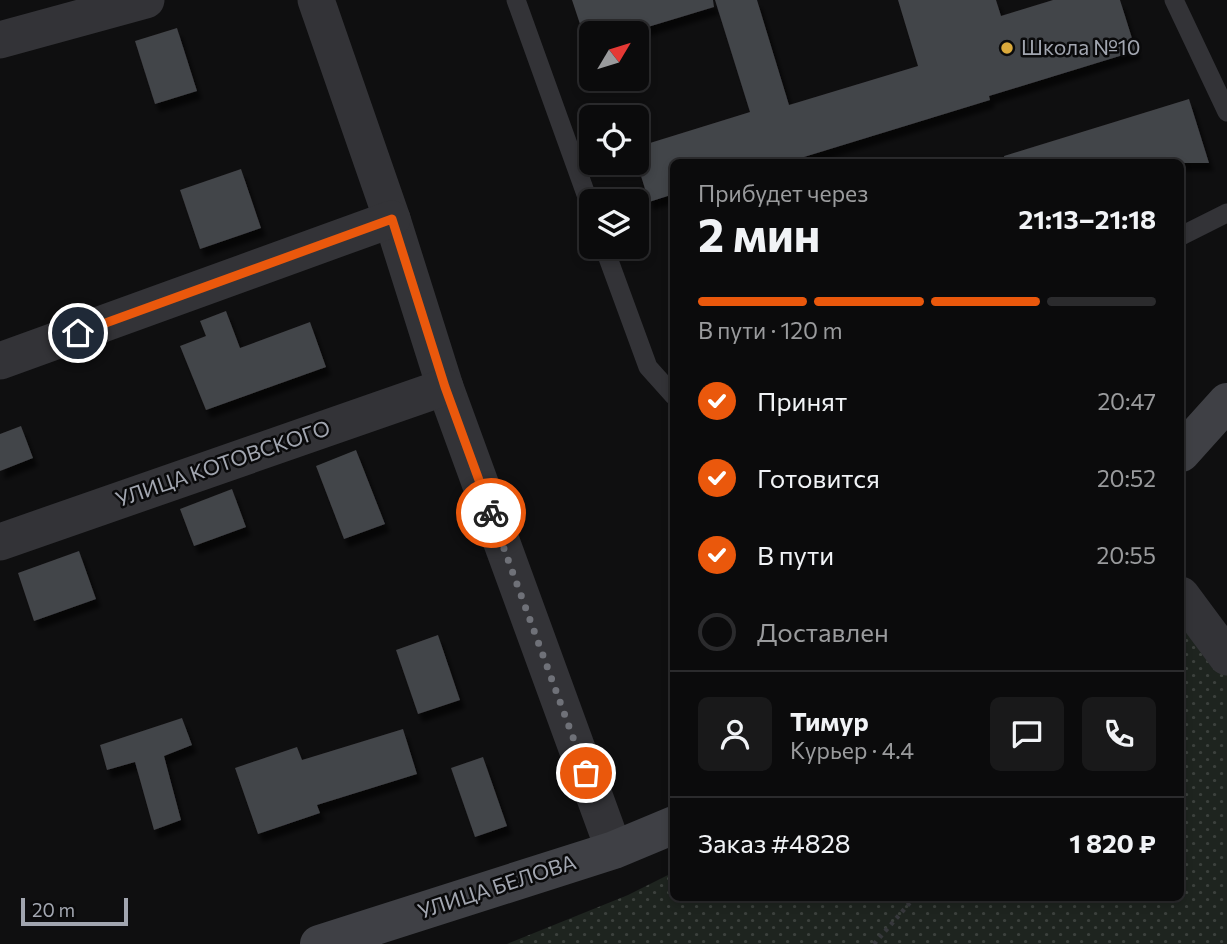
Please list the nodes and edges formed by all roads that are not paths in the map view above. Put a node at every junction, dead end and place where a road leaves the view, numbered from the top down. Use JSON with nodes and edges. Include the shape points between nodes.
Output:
{"nodes":[{"id":1,"x":146,"y":0,"type":"edge"},
{"id":2,"x":316,"y":0,"type":"edge"},
{"id":3,"x":516,"y":0,"type":"edge"},
{"id":4,"x":1174,"y":0,"type":"edge"},
{"id":5,"x":0,"y":40,"type":"edge"},
{"id":6,"x":1227,"y":112,"type":"edge"},
{"id":7,"x":584,"y":189,"type":"edge"},
{"id":8,"x":1227,"y":213,"type":"edge"},
{"id":9,"x":392,"y":219,"type":"junction"},
{"id":10,"x":1184,"y":234,"type":"edge"},
{"id":11,"x":608,"y":259,"type":"edge"},
{"id":12,"x":0,"y":361,"type":"edge"},
{"id":13,"x":445,"y":387,"type":"junction"},
{"id":14,"x":670,"y":392,"type":"edge"},
{"id":15,"x":1227,"y":402,"type":"edge"},
{"id":16,"x":1184,"y":450,"type":"edge"},
{"id":17,"x":0,"y":542,"type":"edge"},
{"id":18,"x":1184,"y":599,"type":"edge"},
{"id":19,"x":1227,"y":657,"type":"edge"},
{"id":20,"x":670,"y":827,"type":"edge"},
{"id":21,"x":614,"y":850,"type":"junction"},
{"id":22,"x":319,"y":944,"type":"edge"}],
"edges":[{"from":1,"to":5,"type":"street"},
{"from":2,"to":9,"type":"street"},
{"from":3,"to":7,"type":"lane"},
{"from":4,"to":6,"type":"lane"},
{"from":8,"to":10,"type":"lane"},
{"from":9,"to":12,"type":"street"},
{"from":9,"to":13,"type":"street"},
{"from":11,"to":14,"type":"lane","via":[[648,367]]},
{"from":13,"to":17,"type":"street","name":"УЛИЦА КОТОВСКОГО"},
{"from":13,"to":21,"type":"street"},
{"from":15,"to":16,"type":"main road"},
{"from":18,"to":19,"type":"street"},
{"from":20,"to":21,"type":"main road","name":"УЛИЦА БЕЛОВА"},
{"from":21,"to":22,"type":"main road","name":"УЛИЦА БЕЛОВА"}]}
